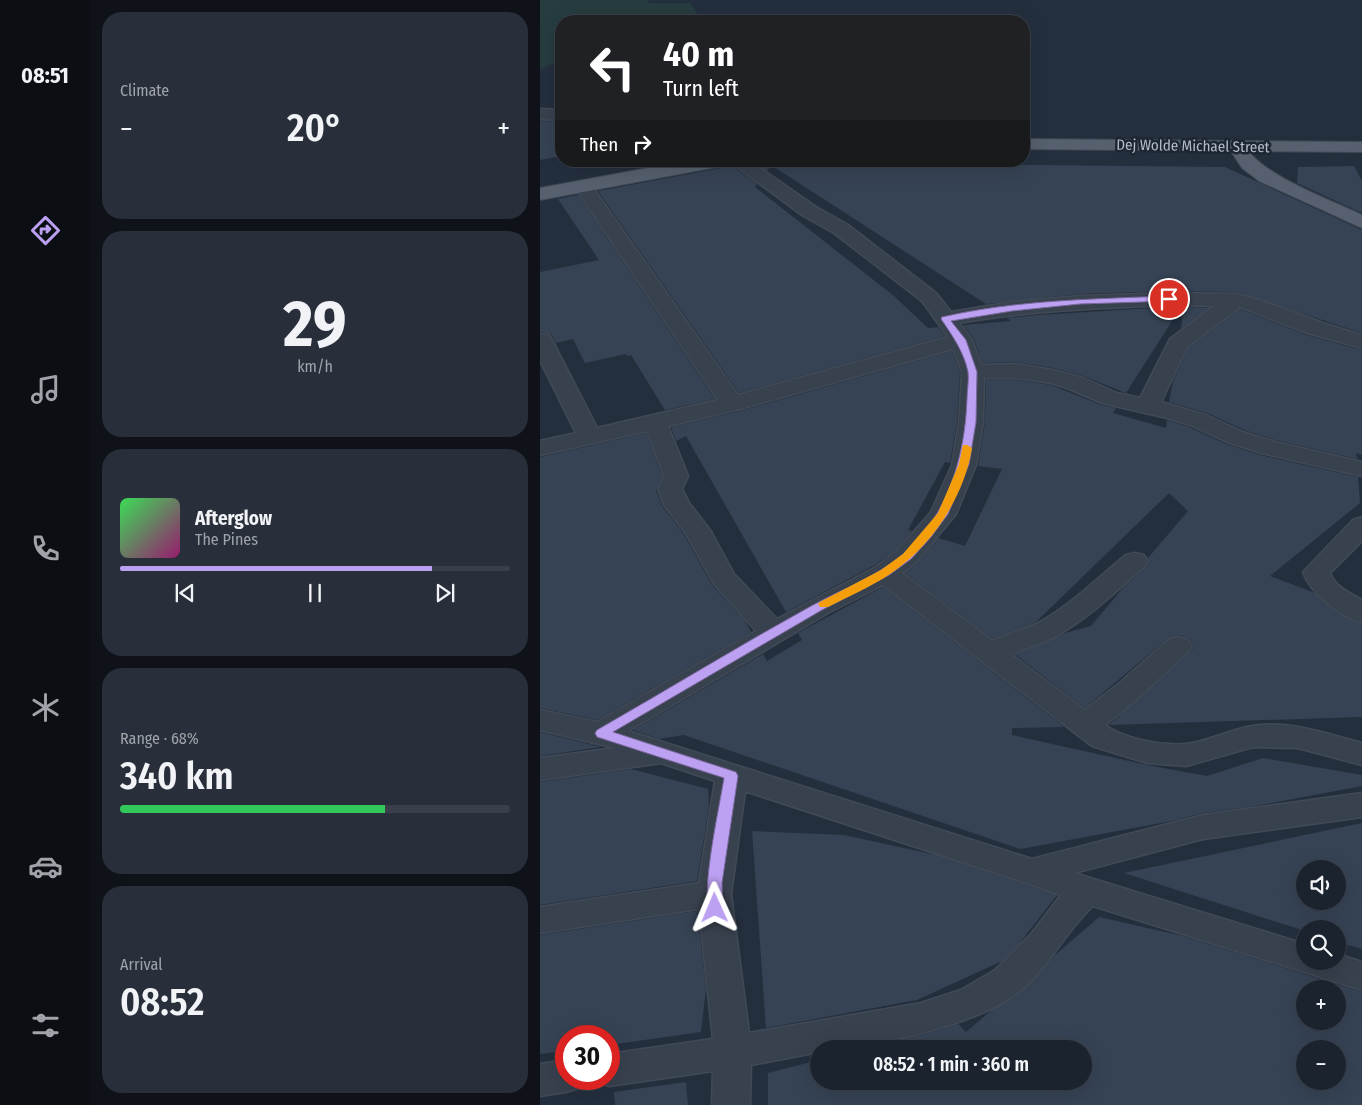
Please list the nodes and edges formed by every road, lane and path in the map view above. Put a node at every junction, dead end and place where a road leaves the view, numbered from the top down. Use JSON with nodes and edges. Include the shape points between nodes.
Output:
{"nodes":[{"id":1,"x":540,"y":114,"type":"edge"},
{"id":2,"x":555,"y":115,"type":"edge"},
{"id":3,"x":1030,"y":144,"type":"edge"},
{"id":4,"x":1362,"y":147,"type":"edge"},
{"id":5,"x":1240,"y":153,"type":"junction"},
{"id":6,"x":1030,"y":157,"type":"edge"},
{"id":7,"x":1362,"y":160,"type":"edge"},
{"id":8,"x":601,"y":167,"type":"edge"},
{"id":9,"x":685,"y":167,"type":"edge"},
{"id":10,"x":747,"y":167,"type":"edge"},
{"id":11,"x":540,"y":179,"type":"edge"},
{"id":12,"x":583,"y":186,"type":"junction"},
{"id":13,"x":540,"y":194,"type":"edge"},
{"id":14,"x":1362,"y":222,"type":"edge"},
{"id":15,"x":1236,"y":300,"type":"junction"},
{"id":16,"x":945,"y":319,"type":"junction"},
{"id":17,"x":541,"y":340,"type":"edge"},
{"id":18,"x":961,"y":340,"type":"junction"},
{"id":19,"x":1362,"y":342,"type":"edge"},
{"id":20,"x":972,"y":372,"type":"junction"},
{"id":21,"x":732,"y":404,"type":"junction"},
{"id":22,"x":1146,"y":407,"type":"junction"},
{"id":23,"x":656,"y":422,"type":"junction"},
{"id":24,"x":589,"y":436,"type":"junction"},
{"id":25,"x":540,"y":448,"type":"edge"},
{"id":26,"x":1362,"y":470,"type":"edge"},
{"id":27,"x":1362,"y":525,"type":"edge"},
{"id":28,"x":1135,"y":561,"type":"dead end"},
{"id":29,"x":885,"y":573,"type":"junction"},
{"id":30,"x":1362,"y":614,"type":"edge"},
{"id":31,"x":774,"y":633,"type":"junction"},
{"id":32,"x":1178,"y":646,"type":"dead end"},
{"id":33,"x":992,"y":654,"type":"junction"},
{"id":34,"x":540,"y":720,"type":"edge"},
{"id":35,"x":1086,"y":724,"type":"junction"},
{"id":36,"x":601,"y":733,"type":"junction"},
{"id":37,"x":663,"y":753,"type":"junction"},
{"id":38,"x":1362,"y":754,"type":"edge"},
{"id":39,"x":540,"y":769,"type":"edge"},
{"id":40,"x":731,"y":776,"type":"junction"},
{"id":41,"x":1362,"y":805,"type":"edge"},
{"id":42,"x":1032,"y":872,"type":"junction"},
{"id":43,"x":1087,"y":891,"type":"junction"},
{"id":44,"x":714,"y":894,"type":"junction"},
{"id":45,"x":540,"y":920,"type":"edge"},
{"id":46,"x":1296,"y":955,"type":"edge"},
{"id":47,"x":1344,"y":970,"type":"edge"},
{"id":48,"x":1362,"y":976,"type":"edge"},
{"id":49,"x":733,"y":1052,"type":"junction"},
{"id":50,"x":620,"y":1068,"type":"edge"},
{"id":51,"x":555,"y":1078,"type":"edge"},
{"id":52,"x":540,"y":1080,"type":"edge"},
{"id":53,"x":732,"y":1105,"type":"edge"}],
"edges":[{"from":1,"to":2,"type":"street"},
{"from":3,"to":5,"type":"main road","name":"Dej Wolde Michael Street"},
{"from":4,"to":5,"type":"main road","name":"Dej Wolde Michael Street"},
{"from":5,"to":6,"type":"main road","name":"Dej Wolde Michael Street"},
{"from":5,"to":7,"type":"main road","name":"Dej Wolde Michael Street"},
{"from":5,"to":14,"type":"main road","via":[[1252,168],[1266,177]]},
{"from":8,"to":11,"type":"main road"},
{"from":9,"to":12,"type":"main road"},
{"from":10,"to":16,"type":"street","via":[[809,211],[848,233],[929,297]]},
{"from":12,"to":13,"type":"main road"},
{"from":12,"to":21,"type":"street"},
{"from":15,"to":16,"type":"street","via":[[1080,302],[1012,308]]},
{"from":15,"to":19,"type":"street"},
{"from":15,"to":22,"type":"street","via":[[1178,344]]},
{"from":16,"to":18,"type":"street"},
{"from":17,"to":24,"type":"street"},
{"from":18,"to":20,"type":"street"},
{"from":18,"to":21,"type":"street"},
{"from":20,"to":22,"type":"street","via":[[1016,371],[1053,377]]},
{"from":20,"to":29,"type":"street","via":[[971,422],[964,464],[950,498],[943,514],[927,534],[907,556]]},
{"from":21,"to":23,"type":"street"},
{"from":22,"to":26,"type":"street","via":[[1198,420],[1269,448]]},
{"from":23,"to":24,"type":"street"},
{"from":23,"to":31,"type":"street","via":[[676,476],[670,489],[677,505],[698,530],[723,578]]},
{"from":24,"to":25,"type":"street"},
{"from":27,"to":30,"type":"street","via":[[1316,572],[1323,586]]},
{"from":28,"to":33,"type":"street","via":[[1064,619]]},
{"from":29,"to":31,"type":"street"},
{"from":29,"to":33,"type":"street"},
{"from":31,"to":36,"type":"street"},
{"from":32,"to":35,"type":"street"},
{"from":33,"to":35,"type":"street"},
{"from":34,"to":36,"type":"street"},
{"from":35,"to":38,"type":"street","via":[[1103,739],[1146,752],[1186,755],[1253,736],[1273,736],[1298,737]]},
{"from":36,"to":37,"type":"street"},
{"from":37,"to":39,"type":"street"},
{"from":37,"to":40,"type":"street"},
{"from":40,"to":42,"type":"street"},
{"from":40,"to":44,"type":"street"},
{"from":41,"to":42,"type":"street","via":[[1203,827]]},
{"from":42,"to":43,"type":"street"},
{"from":43,"to":46,"type":"street"},
{"from":43,"to":49,"type":"street","via":[[1008,980],[973,1001],[921,1018]]},
{"from":44,"to":45,"type":"street"},
{"from":44,"to":49,"type":"street"},
{"from":47,"to":48,"type":"street"},
{"from":49,"to":50,"type":"street"},
{"from":49,"to":53,"type":"street"},
{"from":51,"to":52,"type":"street"}]}
